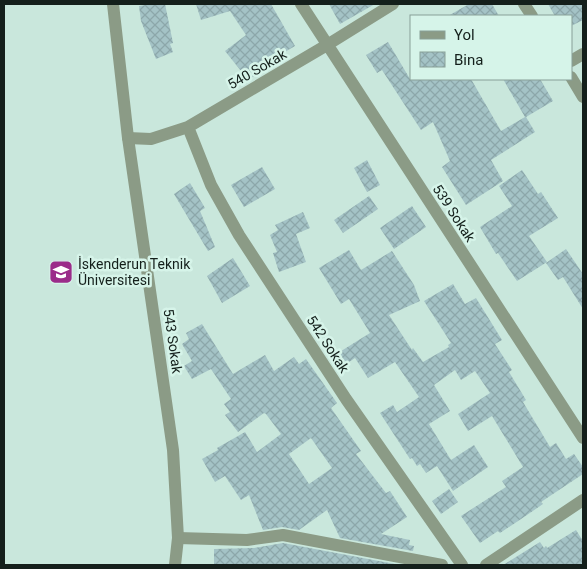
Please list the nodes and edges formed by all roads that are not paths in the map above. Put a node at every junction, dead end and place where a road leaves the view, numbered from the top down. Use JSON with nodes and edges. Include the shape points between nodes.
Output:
{"nodes":[{"id":1,"x":113,"y":4,"type":"edge"},
{"id":2,"x":302,"y":4,"type":"edge"},
{"id":3,"x":392,"y":4,"type":"edge"},
{"id":4,"x":524,"y":4,"type":"edge"},
{"id":5,"x":531,"y":15,"type":"edge"},
{"id":6,"x":327,"y":45,"type":"junction"},
{"id":7,"x":583,"y":54,"type":"edge"},
{"id":8,"x":572,"y":60,"type":"edge"},
{"id":9,"x":572,"y":79,"type":"edge"},
{"id":10,"x":583,"y":97,"type":"edge"},
{"id":11,"x":188,"y":127,"type":"junction"},
{"id":12,"x":128,"y":138,"type":"junction"},
{"id":13,"x":583,"y":438,"type":"edge"},
{"id":14,"x":583,"y":500,"type":"edge"},
{"id":15,"x":178,"y":538,"type":"junction"},
{"id":16,"x":175,"y":565,"type":"edge"},
{"id":17,"x":442,"y":565,"type":"edge"},
{"id":18,"x":462,"y":565,"type":"edge"},
{"id":19,"x":486,"y":565,"type":"edge"}],
"edges":[{"from":1,"to":12,"type":"street","name":"543 Sokak"},
{"from":2,"to":6,"type":"street","name":"539 Sokak"},
{"from":3,"to":6,"type":"street","name":"540 Sokak"},
{"from":4,"to":5,"type":"street"},
{"from":6,"to":11,"type":"street","name":"540 Sokak"},
{"from":6,"to":13,"type":"street","name":"539 Sokak"},
{"from":7,"to":8,"type":"street"},
{"from":9,"to":10,"type":"street"},
{"from":11,"to":12,"type":"street","name":"540 Sokak","via":[[151,139]]},
{"from":11,"to":18,"type":"street","name":"542 Sokak","via":[[211,185],[239,235],[346,398]]},
{"from":12,"to":15,"type":"street","name":"543 Sokak","via":[[173,450]]},
{"from":14,"to":19,"type":"street"},
{"from":15,"to":16,"type":"street","name":"543 Sokak"},
{"from":15,"to":17,"type":"street","via":[[247,540],[283,535]]}]}
